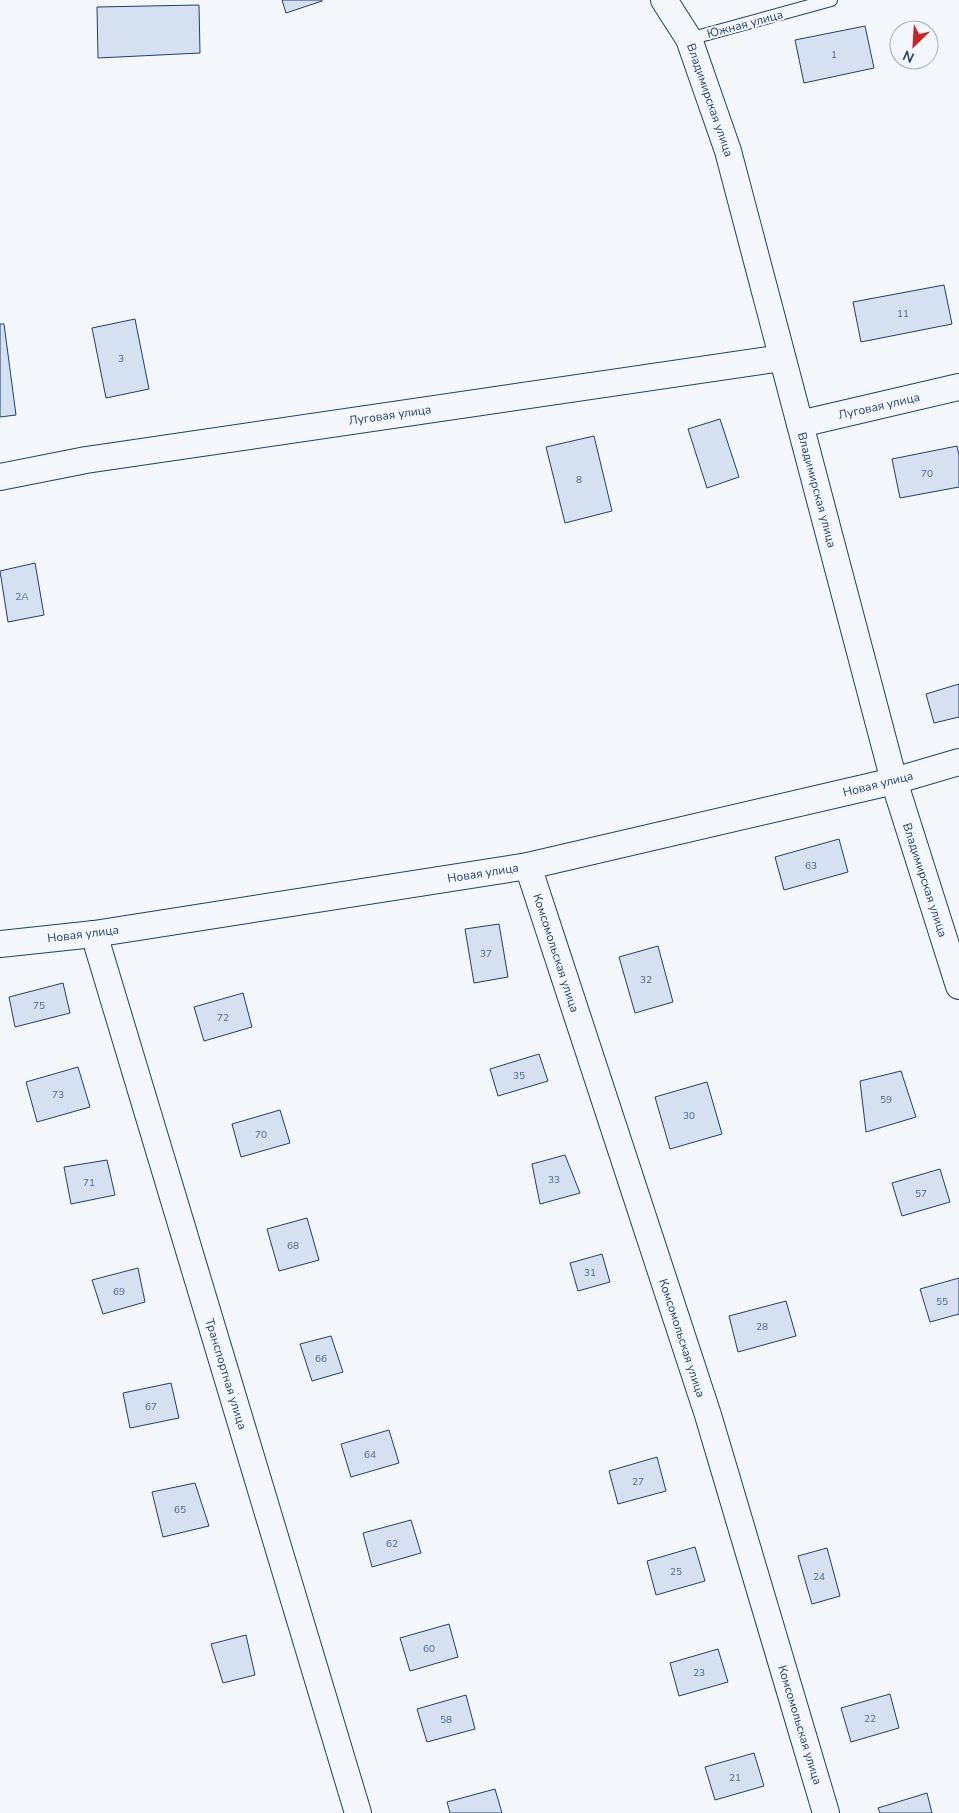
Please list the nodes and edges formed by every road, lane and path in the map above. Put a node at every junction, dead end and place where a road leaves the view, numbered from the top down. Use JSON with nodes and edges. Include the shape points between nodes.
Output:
{"nodes":[{"id":1,"x":664,"y":0,"type":"edge"},
{"id":2,"x":831,"y":0,"type":"edge"},
{"id":3,"x":689,"y":39,"type":"junction"},
{"id":4,"x":782,"y":358,"type":"junction"},
{"id":5,"x":959,"y":387,"type":"edge"},
{"id":6,"x":800,"y":424,"type":"junction"},
{"id":7,"x":0,"y":477,"type":"edge"},
{"id":8,"x":959,"y":762,"type":"edge"},
{"id":9,"x":894,"y":781,"type":"junction"},
{"id":10,"x":528,"y":866,"type":"junction"},
{"id":11,"x":94,"y":934,"type":"junction"},
{"id":12,"x":0,"y":944,"type":"edge"},
{"id":13,"x":959,"y":986,"type":"edge"},
{"id":14,"x":358,"y":1813,"type":"edge"},
{"id":15,"x":826,"y":1813,"type":"edge"}],
"edges":[{"from":1,"to":3,"type":"street","name":"Владимирская улица"},
{"from":2,"to":3,"type":"lane","name":"Южная улица"},
{"from":3,"to":4,"type":"street","name":"Владимирская улица","via":[[728,151]]},
{"from":4,"to":6,"type":"street","name":"Владимирская улица"},
{"from":4,"to":7,"type":"street","name":"Луговая улица","via":[[96,458]]},
{"from":5,"to":6,"type":"street","name":"Луговая улица"},
{"from":6,"to":9,"type":"street","name":"Владимирская улица"},
{"from":8,"to":9,"type":"street","name":"Новая улица"},
{"from":9,"to":10,"type":"street","name":"Новая улица"},
{"from":9,"to":13,"type":"street","name":"Владимирская улица"},
{"from":10,"to":11,"type":"street","name":"Новая улица"},
{"from":10,"to":15,"type":"street","name":"Комсомольская улица","via":[[708,1416]]},
{"from":11,"to":12,"type":"street","name":"Новая улица"},
{"from":11,"to":14,"type":"street","name":"Транспортная улица"}]}
